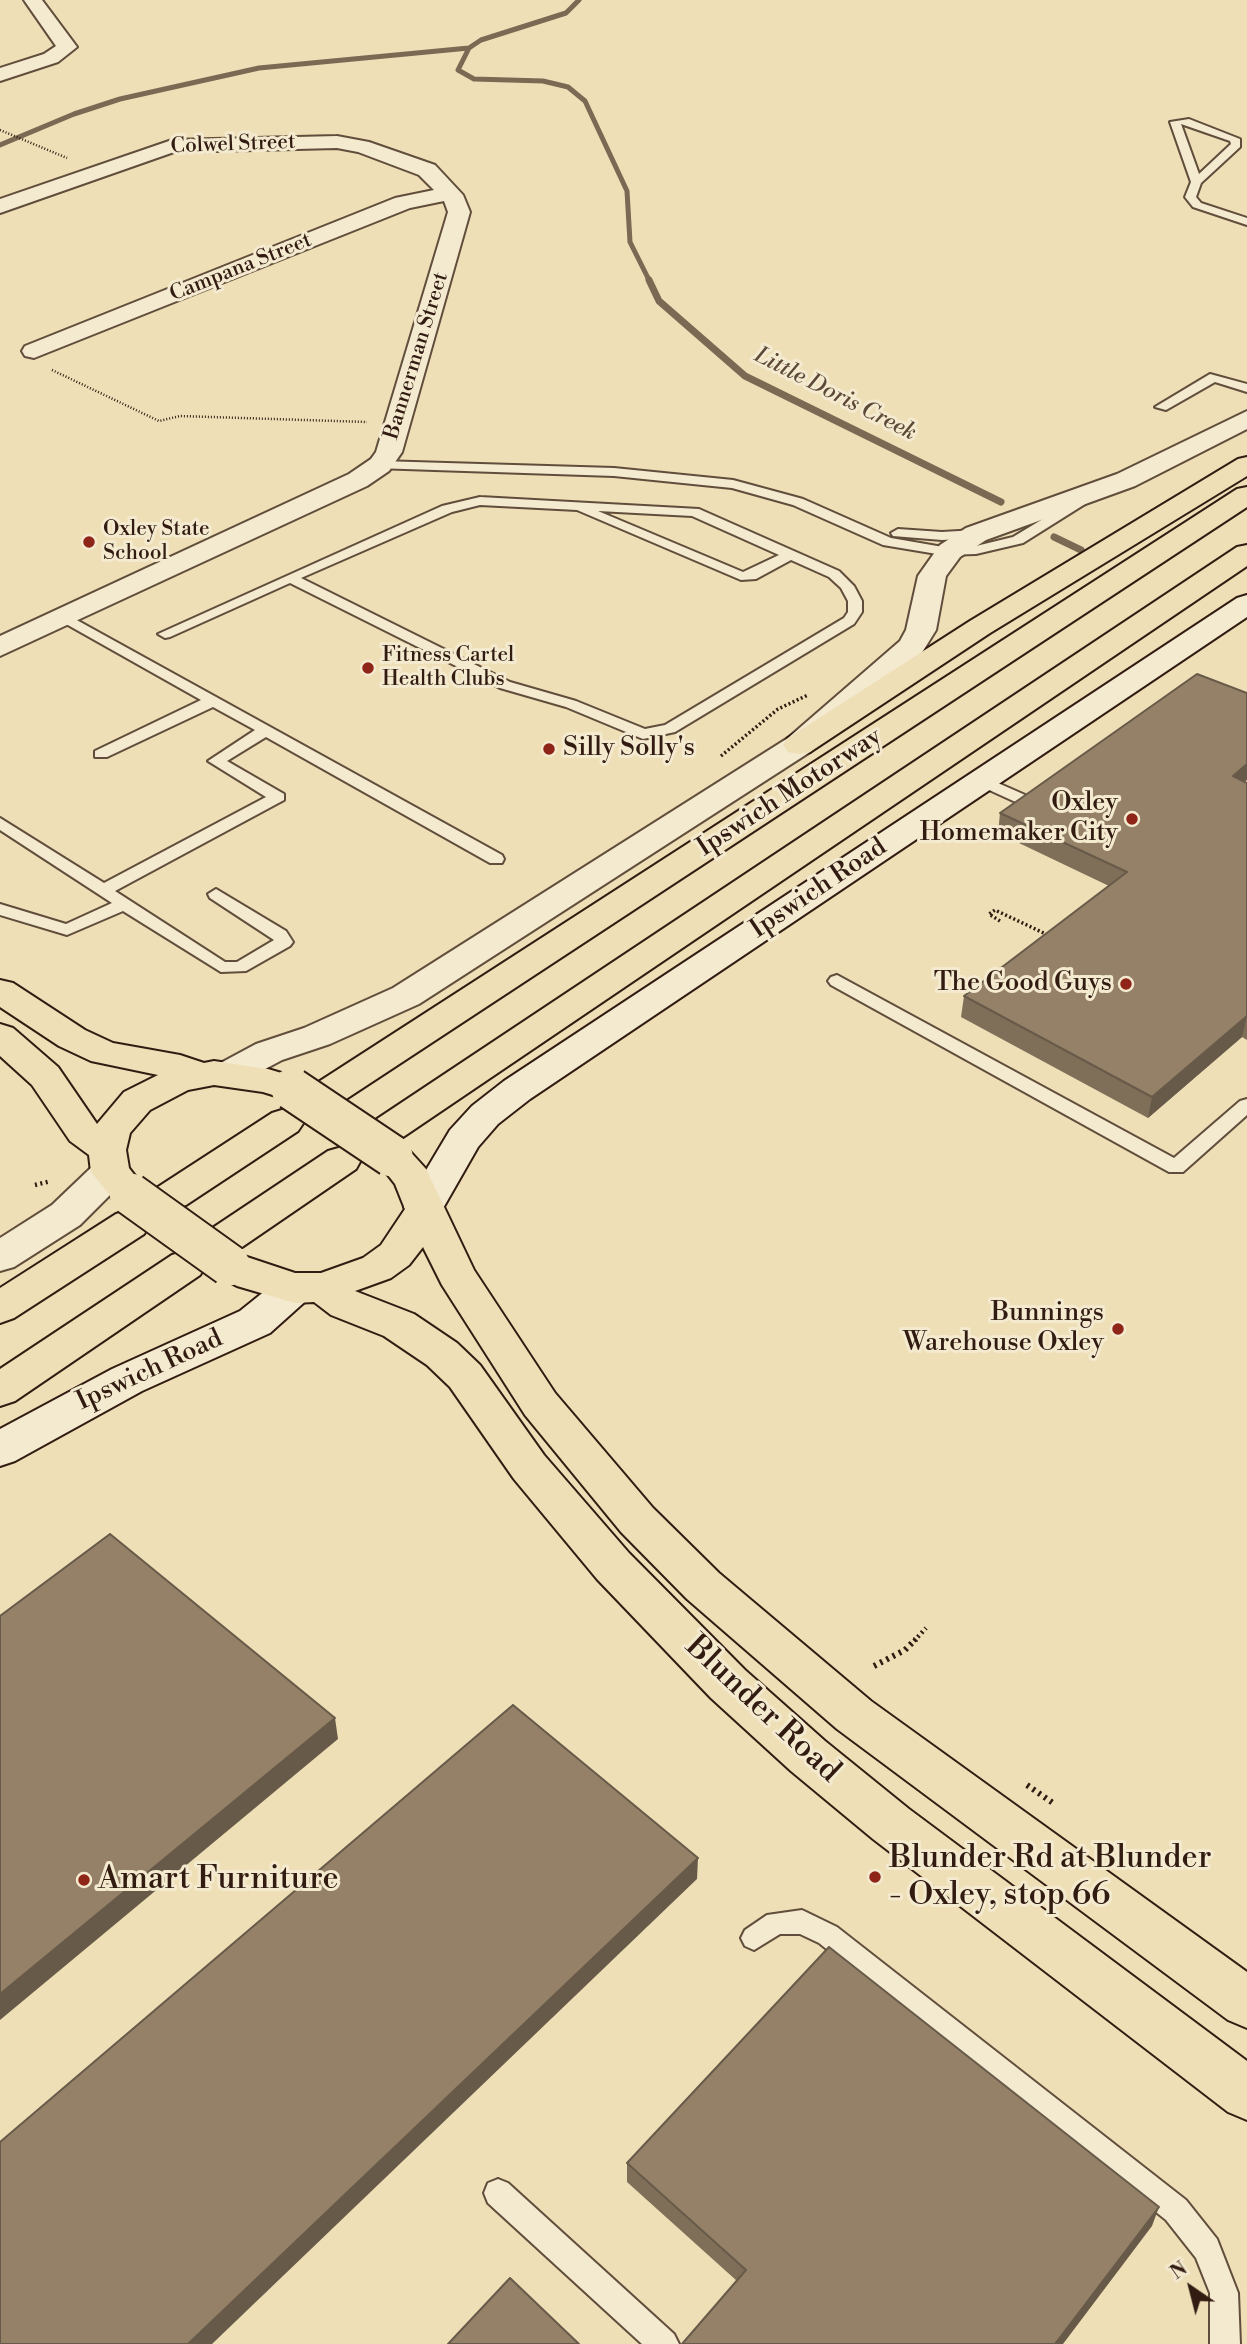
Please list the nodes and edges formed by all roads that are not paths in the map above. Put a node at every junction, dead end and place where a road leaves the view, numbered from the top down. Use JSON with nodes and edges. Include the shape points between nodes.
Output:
{"nodes":[{"id":1,"x":33,"y":0,"type":"edge"},
{"id":2,"x":0,"y":75,"type":"edge"},
{"id":3,"x":1196,"y":183,"type":"junction"},
{"id":4,"x":449,"y":193,"type":"junction"},
{"id":5,"x":0,"y":206,"type":"edge"},
{"id":6,"x":1247,"y":222,"type":"edge"},
{"id":7,"x":41,"y":359,"type":"road end"},
{"id":8,"x":1247,"y":388,"type":"edge"},
{"id":9,"x":1161,"y":407,"type":"dead end"},
{"id":10,"x":1247,"y":419,"type":"edge"},
{"id":11,"x":1247,"y":465,"type":"edge"},
{"id":12,"x":380,"y":466,"type":"junction"},
{"id":13,"x":1105,"y":489,"type":"junction"},
{"id":14,"x":1247,"y":495,"type":"edge"},
{"id":15,"x":572,"y":504,"type":"junction"},
{"id":16,"x":846,"y":521,"type":"junction"},
{"id":17,"x":976,"y":534,"type":"junction"},
{"id":18,"x":950,"y":551,"type":"junction"},
{"id":19,"x":1247,"y":553,"type":"edge"},
{"id":20,"x":791,"y":554,"type":"junction"},
{"id":21,"x":290,"y":578,"type":"junction"},
{"id":22,"x":1247,"y":604,"type":"edge"},
{"id":23,"x":64,"y":617,"type":"junction"},
{"id":24,"x":165,"y":634,"type":"dead end"},
{"id":25,"x":0,"y":647,"type":"edge"},
{"id":26,"x":212,"y":701,"type":"junction"},
{"id":27,"x":266,"y":730,"type":"junction"},
{"id":28,"x":799,"y":745,"type":"junction"},
{"id":29,"x":101,"y":754,"type":"dead end"},
{"id":30,"x":982,"y":781,"type":"junction"},
{"id":31,"x":1026,"y":801,"type":"edge"},
{"id":32,"x":0,"y":823,"type":"edge"},
{"id":33,"x":496,"y":859,"type":"dead end"},
{"id":34,"x":104,"y":890,"type":"junction"},
{"id":35,"x":216,"y":894,"type":"dead end"},
{"id":36,"x":124,"y":904,"type":"junction"},
{"id":37,"x":0,"y":909,"type":"edge"},
{"id":38,"x":837,"y":981,"type":"dead end"},
{"id":39,"x":0,"y":991,"type":"edge"},
{"id":40,"x":0,"y":1037,"type":"edge"},
{"id":41,"x":213,"y":1074,"type":"junction"},
{"id":42,"x":333,"y":1090,"type":"dead end"},
{"id":43,"x":1247,"y":1105,"type":"edge"},
{"id":44,"x":288,"y":1106,"type":"junction"},
{"id":45,"x":391,"y":1142,"type":"junction"},
{"id":46,"x":342,"y":1160,"type":"dead end"},
{"id":47,"x":119,"y":1185,"type":"junction"},
{"id":48,"x":172,"y":1196,"type":"dead end"},
{"id":49,"x":425,"y":1208,"type":"junction"},
{"id":50,"x":228,"y":1251,"type":"junction"},
{"id":51,"x":0,"y":1257,"type":"edge"},
{"id":52,"x":186,"y":1265,"type":"dead end"},
{"id":53,"x":309,"y":1288,"type":"junction"},
{"id":54,"x":0,"y":1308,"type":"edge"},
{"id":55,"x":0,"y":1390,"type":"edge"},
{"id":56,"x":0,"y":1449,"type":"edge"},
{"id":57,"x":754,"y":1938,"type":"dead end"},
{"id":58,"x":1247,"y":2003,"type":"edge"},
{"id":59,"x":1247,"y":2094,"type":"edge"},
{"id":60,"x":498,"y":2193,"type":"dead end"},
{"id":61,"x":664,"y":2344,"type":"edge"},
{"id":62,"x":1224,"y":2344,"type":"edge"}],
"edges":[{"from":1,"to":2,"type":"street","via":[[67,47],[51,58]]},
{"from":3,"to":3,"type":"lane","via":[[1237,142],[1224,132],[1175,122]]},
{"from":3,"to":6,"type":"lane","via":[[1190,197],[1197,205]]},
{"from":4,"to":5,"type":"street","name":"Colwel Street","via":[[427,170],[350,143],[172,146]]},
{"from":4,"to":7,"type":"street","name":"Campana Street","via":[[403,203]]},
{"from":4,"to":12,"type":"street","name":"Bannerman Street","via":[[458,206],[455,230],[389,452]]},
{"from":8,"to":9,"type":"lane","via":[[1214,377]]},
{"from":10,"to":13,"type":"street"},
{"from":11,"to":28,"type":"main road","via":[[980,627]]},
{"from":12,"to":16,"type":"lane","via":[[614,472],[722,484],[762,491]]},
{"from":12,"to":23,"type":"street","name":"Bannerman Street"},
{"from":13,"to":17,"type":"street"},
{"from":13,"to":18,"type":"lane","via":[[1018,540]]},
{"from":14,"to":42,"type":"main road","name":"Ipswich Motorway"},
{"from":15,"to":20,"type":"lane","via":[[694,512]]},
{"from":15,"to":20,"type":"lane","via":[[740,576],[751,576]]},
{"from":15,"to":21,"type":"lane","via":[[464,504]]},
{"from":16,"to":17,"type":"lane","via":[[917,536]]},
{"from":16,"to":18,"type":"lane","via":[[888,541]]},
{"from":17,"to":18,"type":"street"},
{"from":18,"to":28,"type":"street","via":[[932,576],[921,630],[913,645]]},
{"from":19,"to":45,"type":"main road","name":"Ipswich Motorway"},
{"from":20,"to":21,"type":"lane","via":[[834,574],[847,586],[855,601],[849,621],[670,729],[642,734],[570,704],[505,685]]},
{"from":21,"to":24,"type":"lane"},
{"from":22,"to":30,"type":"street","name":"Ipswich Road"},
{"from":23,"to":25,"type":"street","name":"Bannerman Street"},
{"from":23,"to":26,"type":"lane"},
{"from":26,"to":27,"type":"lane"},
{"from":26,"to":29,"type":"lane"},
{"from":27,"to":33,"type":"lane"},
{"from":27,"to":34,"type":"lane","via":[[216,761],[278,797]]},
{"from":28,"to":41,"type":"street","via":[[406,996],[329,1031]]},
{"from":30,"to":31,"type":"lane"},
{"from":30,"to":49,"type":"street","name":"Ipswich Road","via":[[517,1090],[463,1139]]},
{"from":32,"to":34,"type":"lane"},
{"from":34,"to":36,"type":"lane"},
{"from":35,"to":36,"type":"lane","via":[[284,942],[228,969]]},
{"from":36,"to":37,"type":"lane","via":[[67,930]]},
{"from":38,"to":43,"type":"lane","via":[[1176,1167]]},
{"from":39,"to":41,"type":"main road","name":"Blunder Road","via":[[72,1038],[104,1053]]},
{"from":40,"to":47,"type":"main road","via":[[63,1098]]},
{"from":41,"to":44,"type":"main road","name":"Blunder Road","via":[[268,1081]]},
{"from":41,"to":47,"type":"main road","via":[[178,1080],[137,1101],[112,1130]]},
{"from":44,"to":45,"type":"main road","name":"Blunder Road","bridge":true},
{"from":44,"to":48,"type":"main road"},
{"from":45,"to":49,"type":"main road","name":"Blunder Road"},
{"from":46,"to":50,"type":"main road"},
{"from":47,"to":50,"type":"main road","bridge":true},
{"from":47,"to":51,"type":"street"},
{"from":47,"to":54,"type":"main road"},
{"from":49,"to":53,"type":"main road","via":[[412,1234],[377,1268]]},
{"from":49,"to":58,"type":"main road","name":"Blunder Road","via":[[456,1275],[540,1404],[638,1520],[703,1586],[854,1715]]},
{"from":50,"to":53,"type":"main road","via":[[251,1276]]},
{"from":52,"to":55,"type":"main road"},
{"from":53,"to":56,"type":"street","name":"Ipswich Road","via":[[256,1322],[103,1392]]},
{"from":53,"to":59,"type":"main road","name":"Blunder Road","via":[[399,1325],[442,1354],[465,1376],[529,1467],[613,1566],[728,1684],[891,1824]]},
{"from":57,"to":62,"type":"lane","via":[[776,1923],[802,1922],[828,1935],[1176,2210],[1207,2249],[1224,2293]]},
{"from":60,"to":61,"type":"lane"}]}
